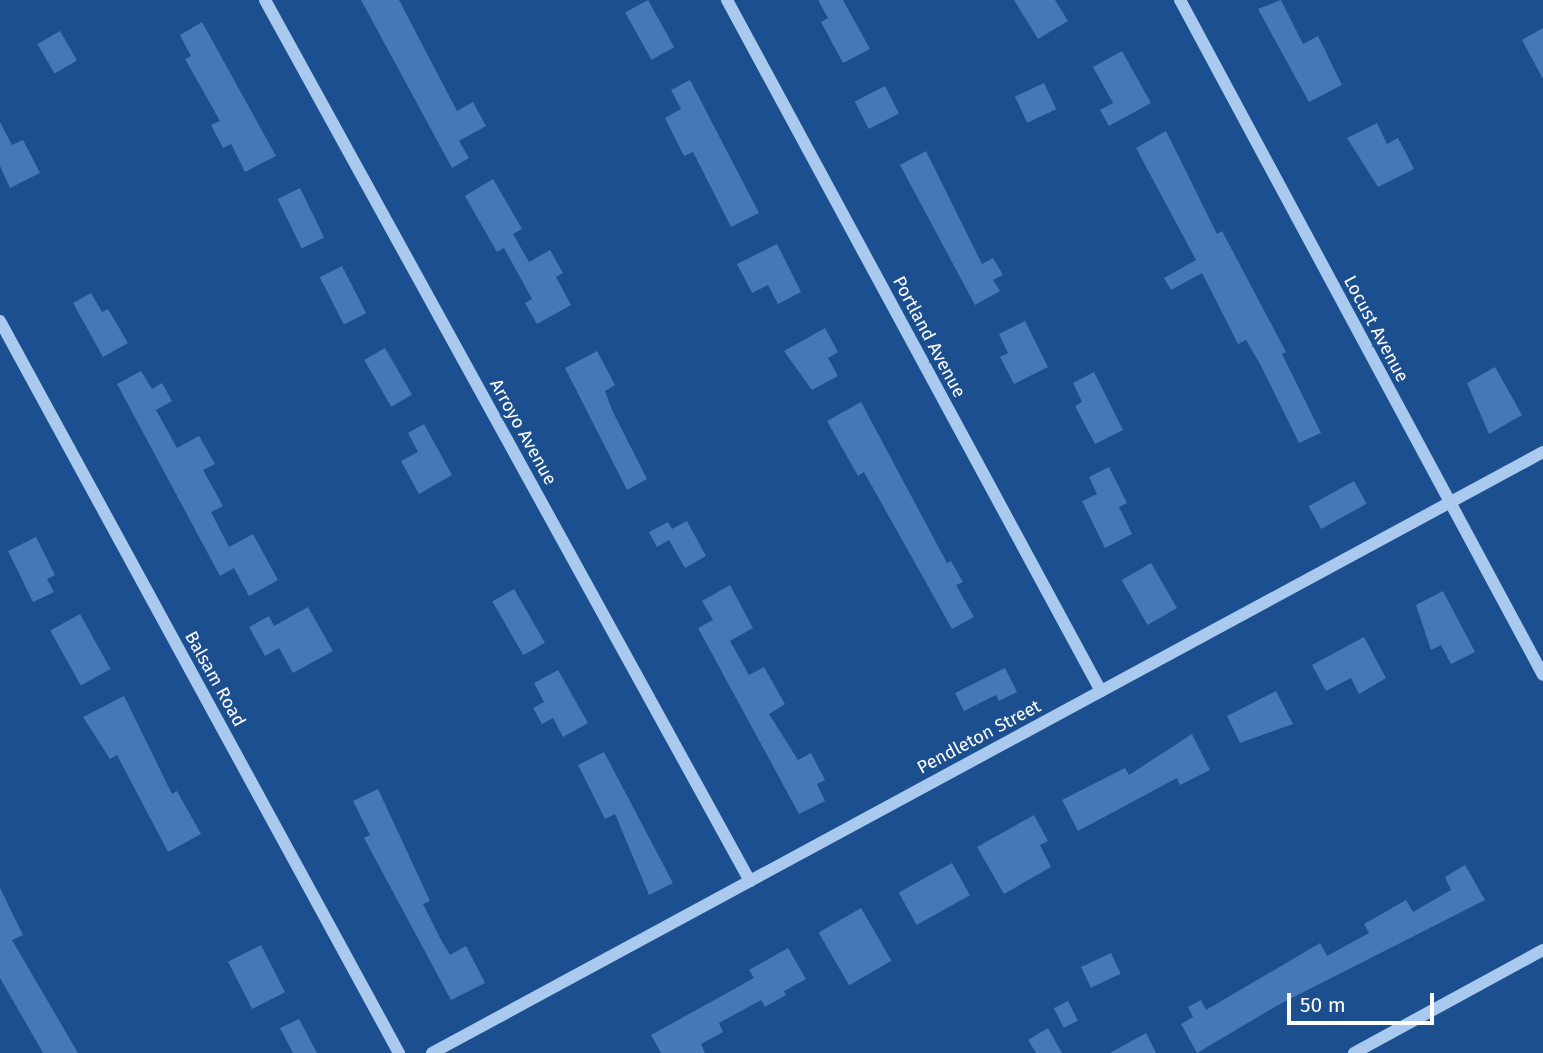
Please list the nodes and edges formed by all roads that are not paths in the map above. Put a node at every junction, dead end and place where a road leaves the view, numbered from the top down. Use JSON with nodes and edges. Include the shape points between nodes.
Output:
{"nodes":[{"id":1,"x":265,"y":0,"type":"edge"},
{"id":2,"x":726,"y":0,"type":"edge"},
{"id":3,"x":1180,"y":0,"type":"edge"},
{"id":4,"x":0,"y":321,"type":"edge"},
{"id":5,"x":1543,"y":452,"type":"edge"},
{"id":6,"x":1450,"y":503,"type":"junction"},
{"id":7,"x":1543,"y":675,"type":"edge"},
{"id":8,"x":1101,"y":691,"type":"junction"},
{"id":9,"x":750,"y":881,"type":"junction"},
{"id":10,"x":1543,"y":950,"type":"edge"},
{"id":11,"x":400,"y":1053,"type":"edge"},
{"id":12,"x":432,"y":1053,"type":"edge"},
{"id":13,"x":1354,"y":1053,"type":"edge"}],
"edges":[{"from":1,"to":9,"type":"street","name":"Arroyo Avenue"},
{"from":2,"to":8,"type":"street","name":"Portland Avenue"},
{"from":3,"to":6,"type":"street","name":"Locust Avenue"},
{"from":4,"to":11,"type":"street","name":"Balsam Road"},
{"from":5,"to":6,"type":"street","name":"Pendleton Street"},
{"from":6,"to":7,"type":"street","name":"Locust Avenue"},
{"from":6,"to":8,"type":"street","name":"Pendleton Street"},
{"from":8,"to":9,"type":"street","name":"Pendleton Street"},
{"from":9,"to":12,"type":"street","name":"Pendleton Street"},
{"from":10,"to":13,"type":"street"}]}
